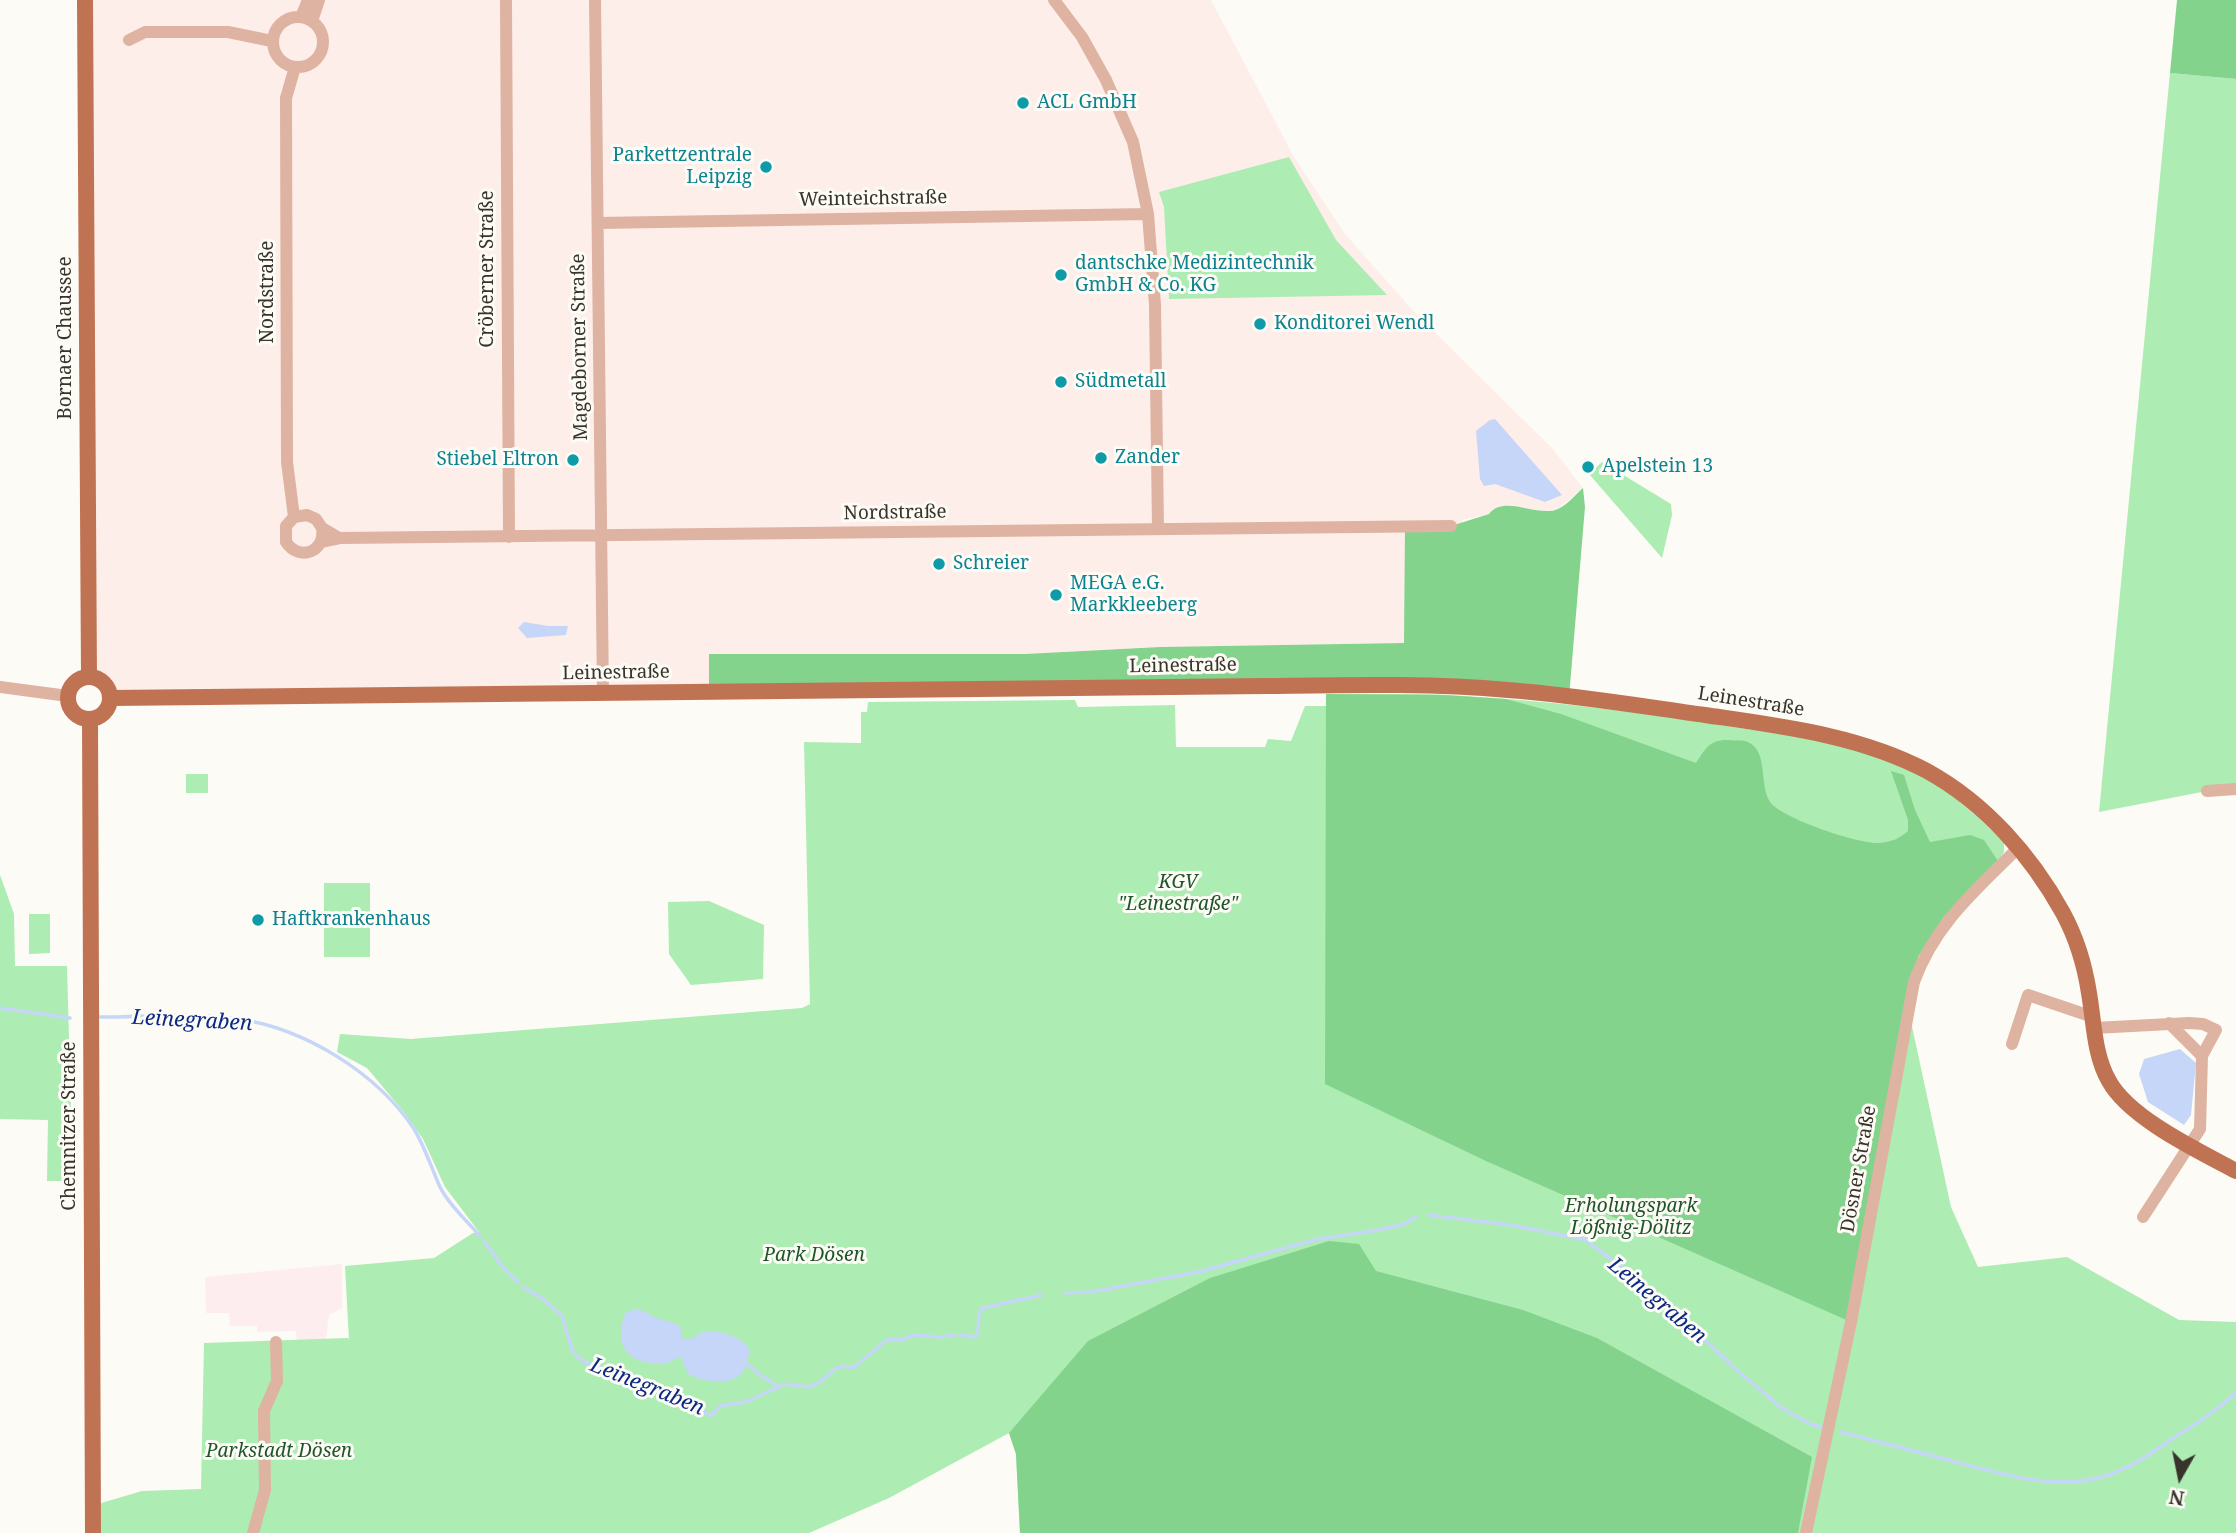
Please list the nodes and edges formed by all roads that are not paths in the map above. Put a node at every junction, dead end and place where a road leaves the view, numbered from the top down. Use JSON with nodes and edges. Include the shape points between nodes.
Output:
{"nodes":[{"id":1,"x":85,"y":0,"type":"edge"},
{"id":2,"x":308,"y":0,"type":"edge"},
{"id":3,"x":318,"y":0,"type":"edge"},
{"id":4,"x":506,"y":0,"type":"edge"},
{"id":5,"x":595,"y":0,"type":"edge"},
{"id":6,"x":1054,"y":0,"type":"edge"},
{"id":7,"x":307,"y":19,"type":"junction"},
{"id":8,"x":129,"y":40,"type":"dead end"},
{"id":9,"x":272,"y":41,"type":"junction"},
{"id":10,"x":295,"y":67,"type":"junction"},
{"id":11,"x":1148,"y":214,"type":"junction"},
{"id":12,"x":598,"y":223,"type":"junction"},
{"id":13,"x":293,"y":517,"type":"junction"},
{"id":14,"x":1451,"y":526,"type":"dead end"},
{"id":15,"x":322,"y":528,"type":"junction"},
{"id":16,"x":1158,"y":529,"type":"junction"},
{"id":17,"x":602,"y":536,"type":"junction"},
{"id":18,"x":509,"y":537,"type":"junction"},
{"id":19,"x":339,"y":538,"type":"junction"},
{"id":20,"x":322,"y":542,"type":"junction"},
{"id":21,"x":89,"y":677,"type":"junction"},
{"id":22,"x":0,"y":687,"type":"edge"},
{"id":23,"x":603,"y":694,"type":"junction"},
{"id":24,"x":68,"y":696,"type":"junction"},
{"id":25,"x":110,"y":698,"type":"junction"},
{"id":26,"x":90,"y":719,"type":"junction"},
{"id":27,"x":2236,"y":789,"type":"edge"},
{"id":28,"x":2207,"y":791,"type":"dead end"},
{"id":29,"x":2019,"y":847,"type":"junction"},
{"id":30,"x":2093,"y":1023,"type":"junction"},
{"id":31,"x":2169,"y":1023,"type":"junction"},
{"id":32,"x":2012,"y":1044,"type":"dead end"},
{"id":33,"x":2202,"y":1056,"type":"junction"},
{"id":34,"x":2190,"y":1146,"type":"junction"},
{"id":35,"x":2236,"y":1171,"type":"edge"},
{"id":36,"x":2143,"y":1217,"type":"dead end"},
{"id":37,"x":276,"y":1342,"type":"dead end"},
{"id":38,"x":93,"y":1533,"type":"edge"},
{"id":39,"x":253,"y":1533,"type":"edge"},
{"id":40,"x":1806,"y":1533,"type":"edge"}],
"edges":[{"from":1,"to":21,"type":"main road","name":"Bornaer Chaussee"},
{"from":2,"to":7,"type":"street"},
{"from":3,"to":7,"type":"street"},
{"from":4,"to":18,"type":"street","name":"Cröberner Straße"},
{"from":5,"to":12,"type":"street","name":"Magdeborner Straße"},
{"from":6,"to":11,"type":"street","via":[[1106,80],[1133,142]]},
{"from":7,"to":9,"type":"street","via":[[294,16],[282,22]]},
{"from":7,"to":10,"type":"street","via":[[321,33],[322,48],[314,61]]},
{"from":8,"to":9,"type":"street","via":[[145,32],[228,32]]},
{"from":9,"to":10,"type":"street","via":[[281,61]]},
{"from":10,"to":13,"type":"street","name":"Nordstraße","via":[[286,98],[287,462]]},
{"from":11,"to":12,"type":"street","name":"Weinteichstraße"},
{"from":11,"to":16,"type":"street","via":[[1155,305]]},
{"from":12,"to":17,"type":"street","name":"Magdeborner Straße"},
{"from":13,"to":15,"type":"street","via":[[311,516]]},
{"from":13,"to":20,"type":"street","name":"Nordstraße","via":[[284,532],[292,549],[308,553]]},
{"from":14,"to":16,"type":"street","name":"Nordstraße"},
{"from":15,"to":19,"type":"street"},
{"from":15,"to":20,"type":"street"},
{"from":16,"to":17,"type":"street","name":"Nordstraße"},
{"from":17,"to":18,"type":"street","name":"Nordstraße"},
{"from":17,"to":23,"type":"street","name":"Magdeborner Straße"},
{"from":18,"to":19,"type":"street","name":"Nordstraße"},
{"from":19,"to":20,"type":"street","name":"Nordstraße"},
{"from":21,"to":24,"type":"main road","via":[[76,681]]},
{"from":21,"to":25,"type":"main road","via":[[103,682]]},
{"from":22,"to":24,"type":"street"},
{"from":23,"to":25,"type":"main road","name":"Leinestraße"},
{"from":23,"to":29,"type":"main road","name":"Leinestraße","via":[[1320,686],[1520,691],[1754,723],[1882,751],[1958,792]]},
{"from":24,"to":26,"type":"main road","via":[[72,710]]},
{"from":25,"to":26,"type":"main road","via":[[103,714]]},
{"from":26,"to":38,"type":"main road","name":"Chemnitzer Straße"},
{"from":27,"to":28,"type":"street"},
{"from":29,"to":30,"type":"main road","name":"Leinestraße","via":[[2064,916],[2089,990]]},
{"from":29,"to":40,"type":"street","name":"Dösner Straße","via":[[1945,923],[1923,957],[1914,982],[1849,1335]]},
{"from":30,"to":31,"type":"street"},
{"from":30,"to":32,"type":"street","via":[[2028,995]]},
{"from":30,"to":34,"type":"main road","name":"Leinestraße","via":[[2103,1068],[2114,1089],[2146,1118]]},
{"from":31,"to":33,"type":"street"},
{"from":31,"to":33,"type":"street","via":[[2203,1024],[2216,1030]]},
{"from":33,"to":34,"type":"street","via":[[2200,1129]]},
{"from":34,"to":35,"type":"main road","name":"Leinestraße"},
{"from":34,"to":36,"type":"street"},
{"from":37,"to":39,"type":"street","via":[[277,1381],[264,1411],[265,1490]]}]}
